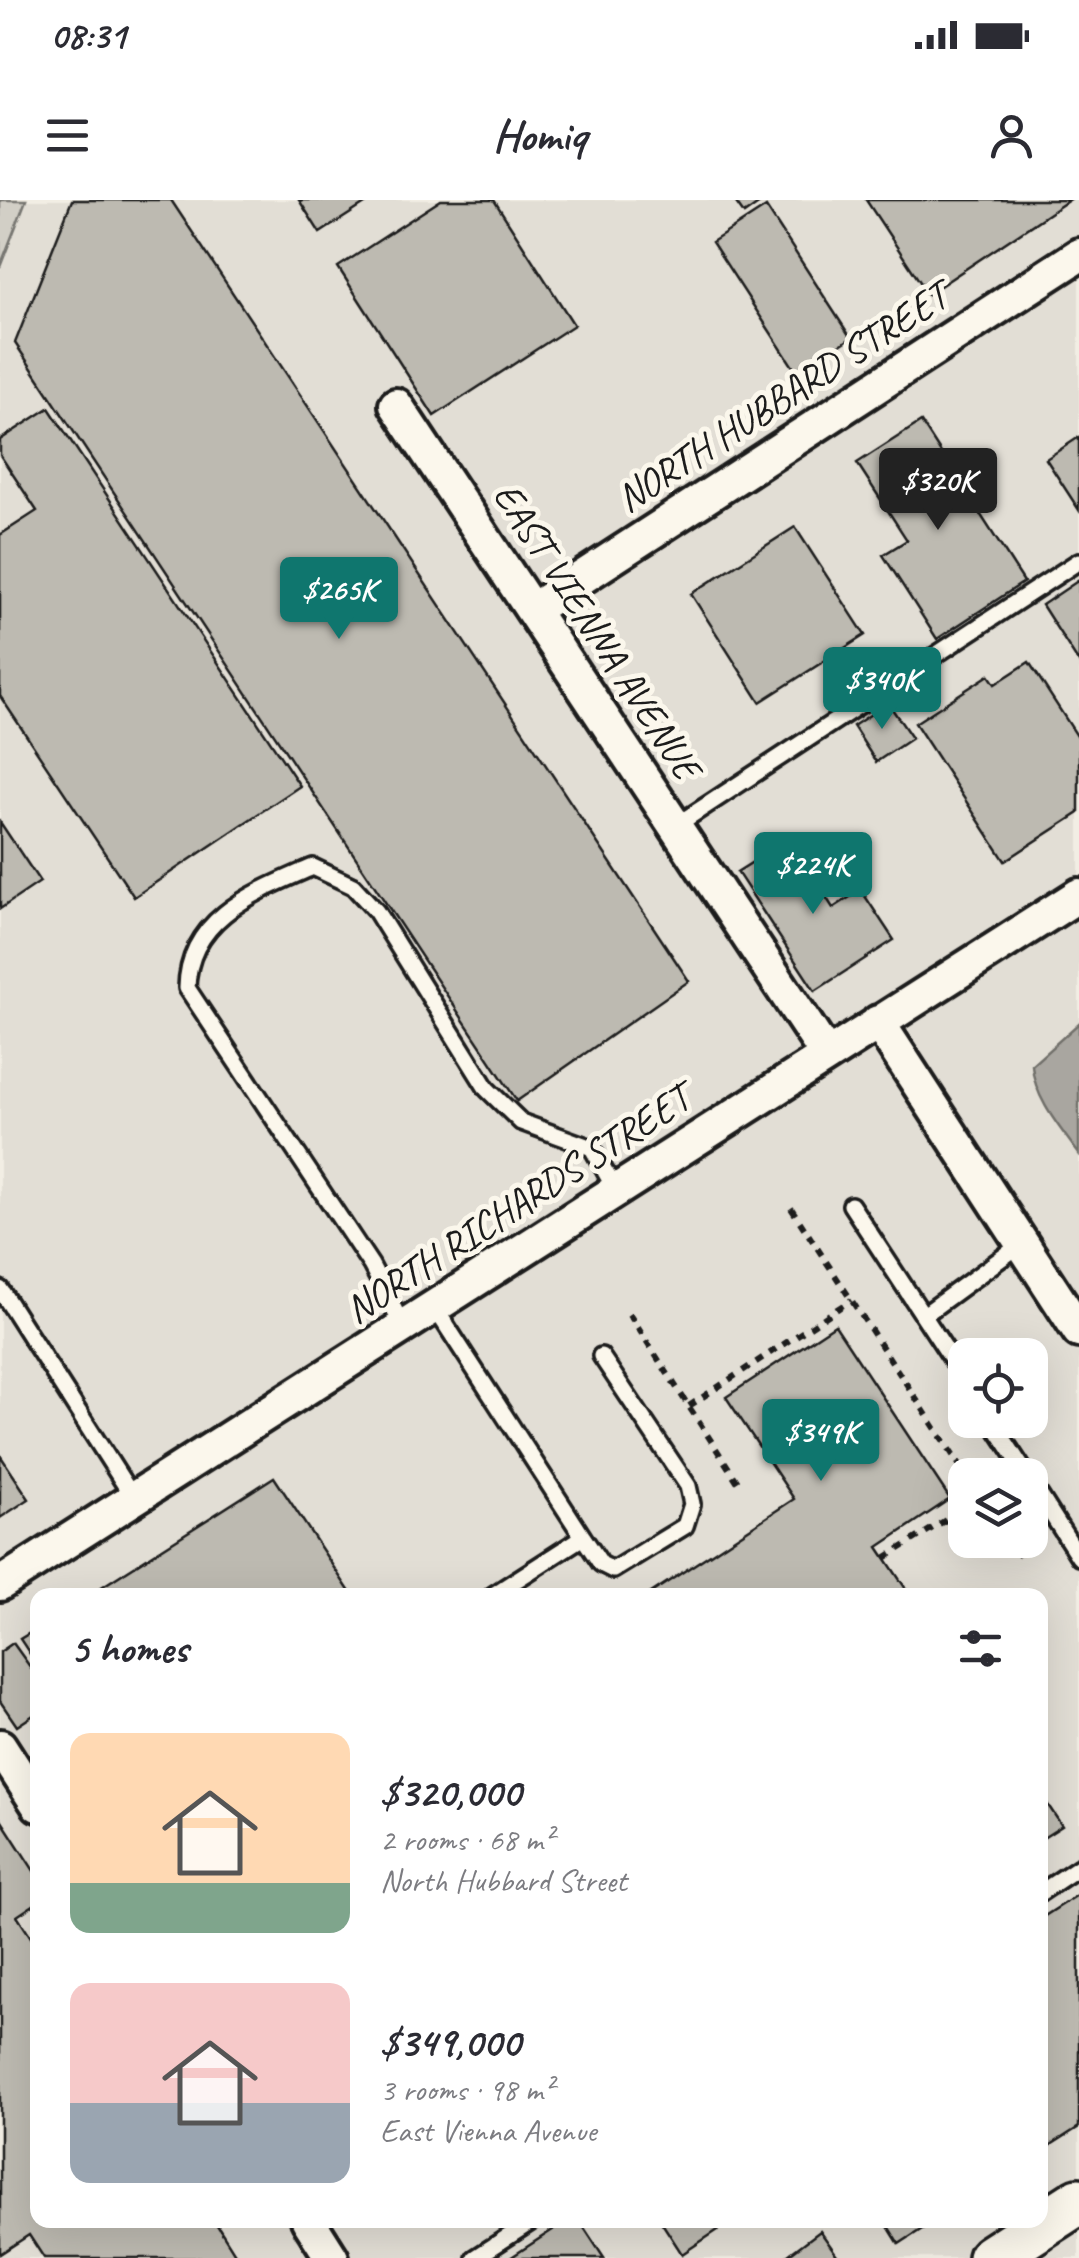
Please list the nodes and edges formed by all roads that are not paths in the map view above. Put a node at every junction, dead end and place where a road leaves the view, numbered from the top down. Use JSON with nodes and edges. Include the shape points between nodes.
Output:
{"nodes":[{"id":1,"x":1079,"y":255,"type":"edge"},
{"id":2,"x":396,"y":404,"type":"dead end"},
{"id":3,"x":1079,"y":562,"type":"edge"},
{"id":4,"x":532,"y":610,"type":"junction"},
{"id":5,"x":675,"y":826,"type":"junction"},
{"id":6,"x":1079,"y":895,"type":"edge"},
{"id":7,"x":878,"y":1022,"type":"junction"},
{"id":8,"x":826,"y":1054,"type":"junction"},
{"id":9,"x":616,"y":1191,"type":"junction"},
{"id":10,"x":850,"y":1205,"type":"dead end"},
{"id":11,"x":1021,"y":1244,"type":"junction"},
{"id":12,"x":0,"y":1289,"type":"edge"},
{"id":13,"x":435,"y":1308,"type":"junction"},
{"id":14,"x":924,"y":1315,"type":"junction"},
{"id":15,"x":404,"y":1328,"type":"junction"},
{"id":16,"x":1079,"y":1332,"type":"edge"},
{"id":17,"x":948,"y":1352,"type":"edge"},
{"id":18,"x":602,"y":1356,"type":"dead end"},
{"id":19,"x":134,"y":1499,"type":"junction"},
{"id":20,"x":1048,"y":1509,"type":"edge"},
{"id":21,"x":583,"y":1536,"type":"junction"},
{"id":22,"x":1079,"y":1557,"type":"edge"},
{"id":23,"x":0,"y":1584,"type":"edge"},
{"id":24,"x":505,"y":1588,"type":"edge"},
{"id":25,"x":0,"y":1746,"type":"edge"},
{"id":26,"x":30,"y":1793,"type":"edge"},
{"id":27,"x":1079,"y":1867,"type":"edge"},
{"id":28,"x":1048,"y":1887,"type":"edge"},
{"id":29,"x":1079,"y":2201,"type":"edge"},
{"id":30,"x":1048,"y":2221,"type":"edge"},
{"id":31,"x":313,"y":2228,"type":"edge"},
{"id":32,"x":522,"y":2228,"type":"edge"},
{"id":33,"x":1037,"y":2228,"type":"edge"},
{"id":34,"x":332,"y":2258,"type":"edge"},
{"id":35,"x":475,"y":2258,"type":"edge"},
{"id":36,"x":991,"y":2258,"type":"edge"}],
"edges":[{"from":1,"to":4,"type":"street","name":"NORTH HUBBARD STREET"},
{"from":2,"to":4,"type":"street","name":"EAST VIENNA AVENUE"},
{"from":3,"to":5,"type":"lane"},
{"from":4,"to":5,"type":"street","name":"EAST VIENNA AVENUE"},
{"from":5,"to":8,"type":"street","name":"EAST VIENNA AVENUE"},
{"from":6,"to":7,"type":"street","name":"NORTH RICHARDS STREET"},
{"from":7,"to":8,"type":"street","name":"NORTH RICHARDS STREET"},
{"from":7,"to":11,"type":"street"},
{"from":8,"to":9,"type":"street","name":"NORTH RICHARDS STREET"},
{"from":9,"to":13,"type":"street","name":"NORTH RICHARDS STREET"},
{"from":9,"to":15,"type":"lane","via":[[592,1148],[520,1122],[486,1088],[376,911],[353,886],[313,867],[254,892],[203,930],[187,962],[186,988],[371,1265]]},
{"from":10,"to":14,"type":"lane"},
{"from":11,"to":14,"type":"lane"},
{"from":11,"to":16,"type":"street"},
{"from":12,"to":19,"type":"lane"},
{"from":13,"to":15,"type":"street","name":"NORTH RICHARDS STREET"},
{"from":13,"to":21,"type":"lane"},
{"from":14,"to":17,"type":"lane"},
{"from":15,"to":19,"type":"street","name":"NORTH RICHARDS STREET"},
{"from":18,"to":21,"type":"lane","via":[[688,1486],[692,1504],[686,1526],[613,1570],[601,1564]]},
{"from":19,"to":23,"type":"street","name":"NORTH RICHARDS STREET"},
{"from":20,"to":22,"type":"lane"},
{"from":21,"to":24,"type":"lane"},
{"from":25,"to":26,"type":"street"},
{"from":27,"to":28,"type":"lane"},
{"from":29,"to":30,"type":"main road"},
{"from":31,"to":34,"type":"street"},
{"from":32,"to":35,"type":"lane"},
{"from":33,"to":36,"type":"main road"}]}
